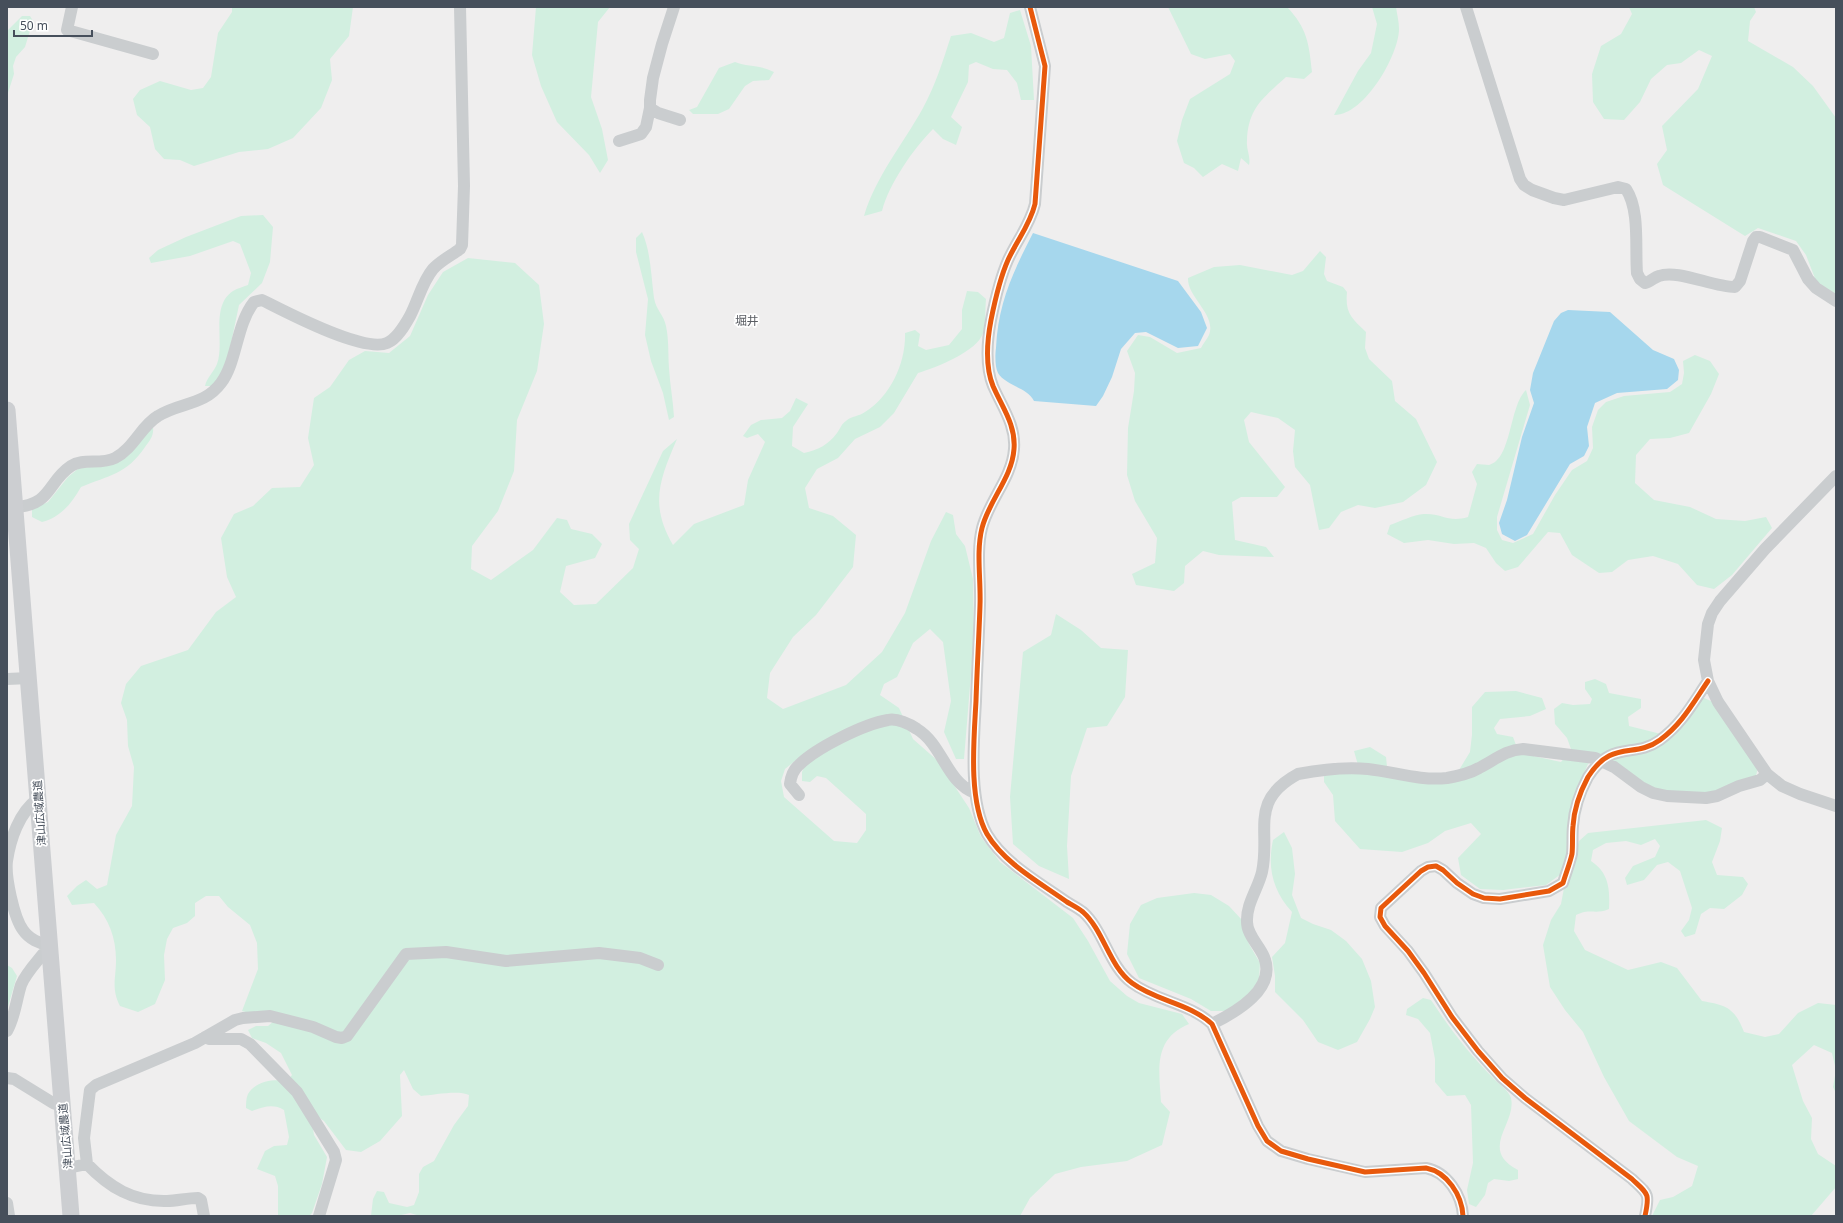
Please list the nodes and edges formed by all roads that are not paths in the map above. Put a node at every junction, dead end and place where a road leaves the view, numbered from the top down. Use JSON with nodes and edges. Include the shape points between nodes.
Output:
{"nodes":[{"id":1,"x":72,"y":7,"type":"edge"},
{"id":2,"x":460,"y":7,"type":"edge"},
{"id":3,"x":674,"y":7,"type":"edge"},
{"id":4,"x":1030,"y":7,"type":"edge"},
{"id":5,"x":1466,"y":7,"type":"edge"},
{"id":6,"x":153,"y":54,"type":"dead end"},
{"id":7,"x":650,"y":108,"type":"junction"},
{"id":8,"x":680,"y":120,"type":"dead end"},
{"id":9,"x":619,"y":141,"type":"dead end"},
{"id":10,"x":1836,"y":301,"type":"edge"},
{"id":11,"x":7,"y":410,"type":"edge"},
{"id":12,"x":1836,"y":476,"type":"edge"},
{"id":13,"x":15,"y":507,"type":"junction"},
{"id":14,"x":12,"y":532,"type":"edge"},
{"id":15,"x":7,"y":674,"type":"edge"},
{"id":16,"x":25,"y":678,"type":"junction"},
{"id":17,"x":7,"y":679,"type":"edge"},
{"id":18,"x":1708,"y":681,"type":"junction"},
{"id":19,"x":1602,"y":760,"type":"junction"},
{"id":20,"x":1767,"y":774,"type":"junction"},
{"id":21,"x":975,"y":793,"type":"junction"},
{"id":22,"x":799,"y":795,"type":"dead end"},
{"id":23,"x":38,"y":799,"type":"junction"},
{"id":24,"x":1836,"y":806,"type":"edge"},
{"id":25,"x":50,"y":950,"type":"junction"},
{"id":26,"x":658,"y":965,"type":"dead end"},
{"id":27,"x":1212,"y":1024,"type":"junction"},
{"id":28,"x":7,"y":1031,"type":"edge"},
{"id":29,"x":206,"y":1037,"type":"junction"},
{"id":30,"x":7,"y":1078,"type":"edge"},
{"id":31,"x":62,"y":1106,"type":"junction"},
{"id":32,"x":87,"y":1164,"type":"junction"},
{"id":33,"x":68,"y":1168,"type":"junction"},
{"id":34,"x":7,"y":1203,"type":"edge"},
{"id":35,"x":9,"y":1216,"type":"edge"},
{"id":36,"x":71,"y":1216,"type":"edge"},
{"id":37,"x":204,"y":1216,"type":"edge"},
{"id":38,"x":319,"y":1216,"type":"edge"},
{"id":39,"x":1463,"y":1216,"type":"edge"},
{"id":40,"x":1645,"y":1216,"type":"edge"}],
"edges":[{"from":1,"to":6,"type":"street","via":[[67,30]]},
{"from":2,"to":13,"type":"street","via":[[463,241],[460,249],[433,269],[400,332],[388,343],[375,345],[359,342],[262,300],[254,302],[242,325],[222,382],[211,394],[158,416],[124,452],[105,462],[70,466],[38,502]]},
{"from":3,"to":7,"type":"street","via":[[653,78]]},
{"from":4,"to":21,"type":"street","via":[[1045,66],[1044,86],[1035,204],[1031,217],[1007,260],[990,321],[987,347],[992,384],[1014,433],[1014,451],[1010,470],[982,526],[980,540]]},
{"from":5,"to":10,"type":"street","via":[[1520,179],[1524,185],[1564,200],[1618,187],[1626,189],[1634,210],[1637,273],[1645,283],[1659,276],[1668,275],[1735,287],[1740,281],[1753,240],[1760,237],[1793,250],[1808,279],[1816,288]]},
{"from":7,"to":8,"type":"street","via":[[658,114]]},
{"from":7,"to":9,"type":"street","via":[[646,127],[641,134]]},
{"from":11,"to":13,"type":"street","name":"津山広域農道"},
{"from":12,"to":18,"type":"street","via":[[1765,549],[1712,613],[1704,660]]},
{"from":13,"to":14,"type":"street","name":"津山広域農道"},
{"from":14,"to":16,"type":"street","name":"津山広域農道"},
{"from":15,"to":16,"type":"street"},
{"from":16,"to":17,"type":"street"},
{"from":16,"to":23,"type":"street","name":"津山広域農道"},
{"from":18,"to":19,"type":"street","via":[[1682,721],[1660,740],[1648,746],[1613,753]]},
{"from":18,"to":20,"type":"street","via":[[1729,720]]},
{"from":19,"to":20,"type":"street","via":[[1641,787],[1667,796],[1717,796],[1760,780]]},
{"from":19,"to":27,"type":"street","via":[[1537,750],[1512,750],[1472,772],[1448,778],[1417,778],[1368,769],[1352,769],[1308,772],[1289,779],[1276,790],[1269,801],[1263,824],[1263,869],[1247,912],[1250,934],[1264,957],[1266,980],[1257,993],[1228,1016]]},
{"from":19,"to":40,"type":"street","via":[[1589,776],[1578,800],[1573,825],[1572,852],[1563,883],[1549,891],[1500,899],[1484,898],[1473,894],[1436,866],[1428,867],[1420,871],[1381,908],[1380,917],[1424,973],[1452,1018],[1502,1078],[1647,1193]]},
{"from":20,"to":24,"type":"street","via":[[1782,786]]},
{"from":21,"to":22,"type":"street","via":[[967,790],[952,774],[932,742],[917,728],[901,721],[890,720],[858,730],[823,748],[799,765],[791,776],[790,784]]},
{"from":21,"to":27,"type":"street","via":[[979,817],[997,849],[1017,867],[1083,912],[1128,980],[1143,990],[1201,1015]]},
{"from":23,"to":25,"type":"street","name":"津山広域農道"},
{"from":23,"to":25,"type":"street","via":[[24,812],[7,862],[14,907],[23,930]]},
{"from":25,"to":28,"type":"street","via":[[29,970]]},
{"from":25,"to":31,"type":"street","name":"津山広域農道"},
{"from":26,"to":29,"type":"street","via":[[640,958],[599,953],[506,961],[446,952],[413,952],[401,957],[347,1036],[336,1037],[290,1020],[258,1016],[235,1020]]},
{"from":27,"to":39,"type":"street","via":[[1267,1141],[1281,1151],[1365,1172],[1426,1168],[1436,1170],[1459,1196]]},
{"from":29,"to":32,"type":"street","via":[[96,1085],[90,1090],[84,1138]]},
{"from":29,"to":38,"type":"street","via":[[241,1039],[250,1044],[297,1092],[334,1152],[336,1160]]},
{"from":30,"to":31,"type":"street","via":[[14,1079]]},
{"from":31,"to":33,"type":"street","name":"津山広域農道"},
{"from":32,"to":33,"type":"street"},
{"from":32,"to":37,"type":"street","via":[[104,1181],[127,1195],[167,1201],[198,1198],[201,1200]]},
{"from":33,"to":36,"type":"street","name":"津山広域農道"},
{"from":34,"to":35,"type":"street"}]}
